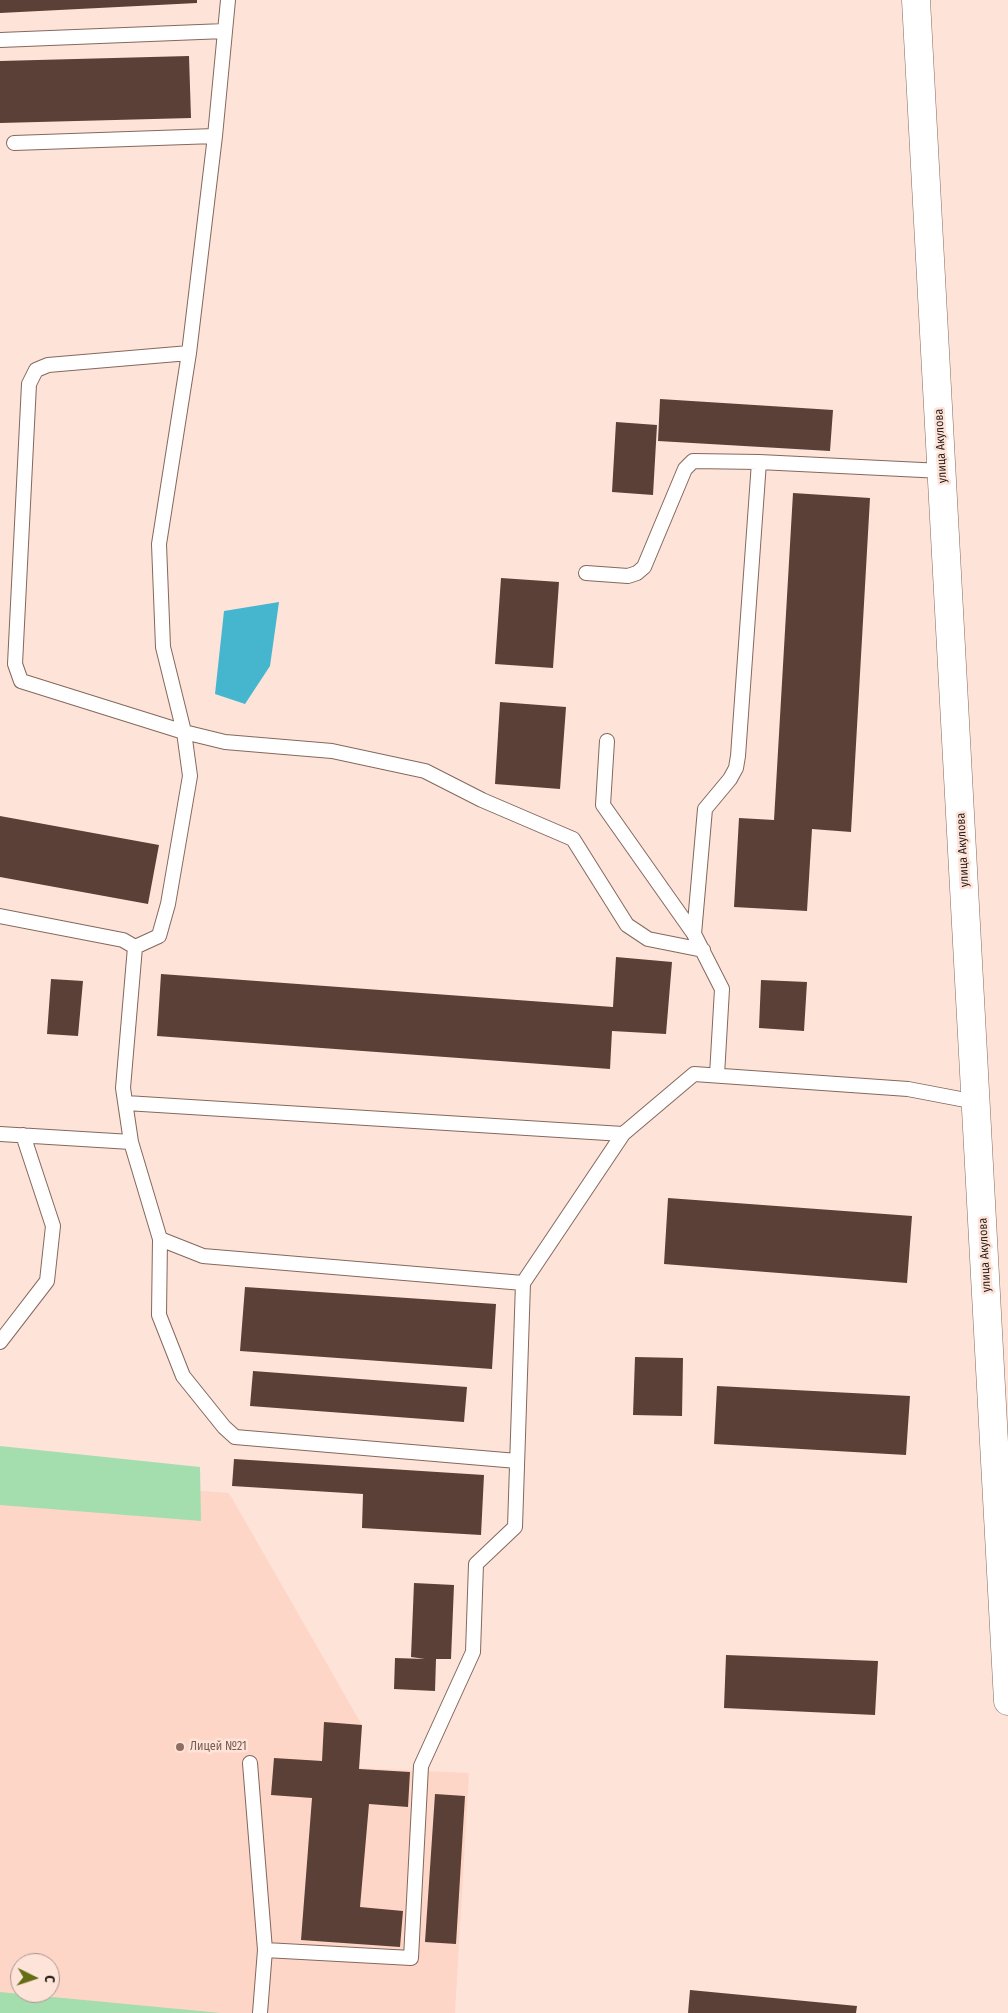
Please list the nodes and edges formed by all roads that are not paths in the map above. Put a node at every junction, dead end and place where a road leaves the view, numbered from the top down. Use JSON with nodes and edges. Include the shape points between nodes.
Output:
{"nodes":[{"id":1,"x":228,"y":0,"type":"edge"},
{"id":2,"x":916,"y":0,"type":"edge"},
{"id":3,"x":225,"y":31,"type":"junction"},
{"id":4,"x":0,"y":40,"type":"edge"},
{"id":5,"x":215,"y":136,"type":"junction"},
{"id":6,"x":14,"y":143,"type":"dead end"},
{"id":7,"x":189,"y":352,"type":"junction"},
{"id":8,"x":758,"y":462,"type":"junction"},
{"id":9,"x":942,"y":472,"type":"junction"},
{"id":10,"x":586,"y":574,"type":"dead end"},
{"id":11,"x":184,"y":732,"type":"junction"},
{"id":12,"x":607,"y":740,"type":"dead end"},
{"id":13,"x":0,"y":916,"type":"edge"},
{"id":14,"x":694,"y":934,"type":"junction"},
{"id":15,"x":136,"y":947,"type":"junction"},
{"id":16,"x":703,"y":950,"type":"junction"},
{"id":17,"x":717,"y":1075,"type":"junction"},
{"id":18,"x":976,"y":1102,"type":"junction"},
{"id":19,"x":126,"y":1103,"type":"junction"},
{"id":20,"x":0,"y":1134,"type":"edge"},
{"id":21,"x":624,"y":1134,"type":"junction"},
{"id":22,"x":23,"y":1135,"type":"junction"},
{"id":23,"x":131,"y":1142,"type":"junction"},
{"id":24,"x":160,"y":1239,"type":"junction"},
{"id":25,"x":523,"y":1283,"type":"junction"},
{"id":26,"x":0,"y":1342,"type":"edge"},
{"id":27,"x":517,"y":1461,"type":"junction"},
{"id":28,"x":1008,"y":1700,"type":"edge"},
{"id":29,"x":250,"y":1764,"type":"dead end"},
{"id":30,"x":265,"y":1950,"type":"junction"},
{"id":31,"x":260,"y":2013,"type":"edge"}],
"edges":[{"from":1,"to":3,"type":"lane"},
{"from":2,"to":9,"type":"main road","name":"улица Акулова"},
{"from":3,"to":4,"type":"lane"},
{"from":3,"to":5,"type":"lane"},
{"from":5,"to":6,"type":"lane"},
{"from":5,"to":7,"type":"lane"},
{"from":7,"to":11,"type":"lane","via":[[159,544],[163,647]]},
{"from":7,"to":11,"type":"lane","via":[[48,365],[36,370],[29,384],[15,664],[21,682]]},
{"from":8,"to":9,"type":"lane"},
{"from":8,"to":10,"type":"lane","via":[[693,461],[686,469],[644,568],[628,576]]},
{"from":8,"to":14,"type":"lane","via":[[738,756],[730,779],[705,809]]},
{"from":9,"to":18,"type":"main road","name":"улица Акулова"},
{"from":11,"to":15,"type":"lane","via":[[190,776],[168,904],[159,936]]},
{"from":11,"to":16,"type":"lane","via":[[225,742],[332,750],[425,771],[572,839],[627,925],[648,939]]},
{"from":12,"to":14,"type":"lane","via":[[603,804]]},
{"from":13,"to":15,"type":"lane","via":[[123,940]]},
{"from":14,"to":16,"type":"lane"},
{"from":15,"to":19,"type":"lane","via":[[123,1088]]},
{"from":16,"to":17,"type":"lane","via":[[722,989]]},
{"from":17,"to":18,"type":"lane","via":[[908,1089]]},
{"from":17,"to":21,"type":"lane","via":[[694,1074]]},
{"from":18,"to":28,"type":"main road","name":"улица Акулова"},
{"from":19,"to":21,"type":"lane"},
{"from":19,"to":23,"type":"lane"},
{"from":20,"to":22,"type":"lane"},
{"from":21,"to":25,"type":"lane"},
{"from":22,"to":23,"type":"lane"},
{"from":22,"to":26,"type":"lane","via":[[53,1226],[47,1281]]},
{"from":23,"to":24,"type":"lane"},
{"from":24,"to":25,"type":"lane","via":[[204,1256]]},
{"from":24,"to":27,"type":"lane","via":[[159,1314],[162,1323],[183,1376],[235,1437]]},
{"from":25,"to":27,"type":"lane"},
{"from":27,"to":30,"type":"lane","via":[[515,1527],[476,1564],[473,1652],[421,1766],[411,1958]]},
{"from":29,"to":30,"type":"lane"},
{"from":30,"to":31,"type":"lane"}]}
